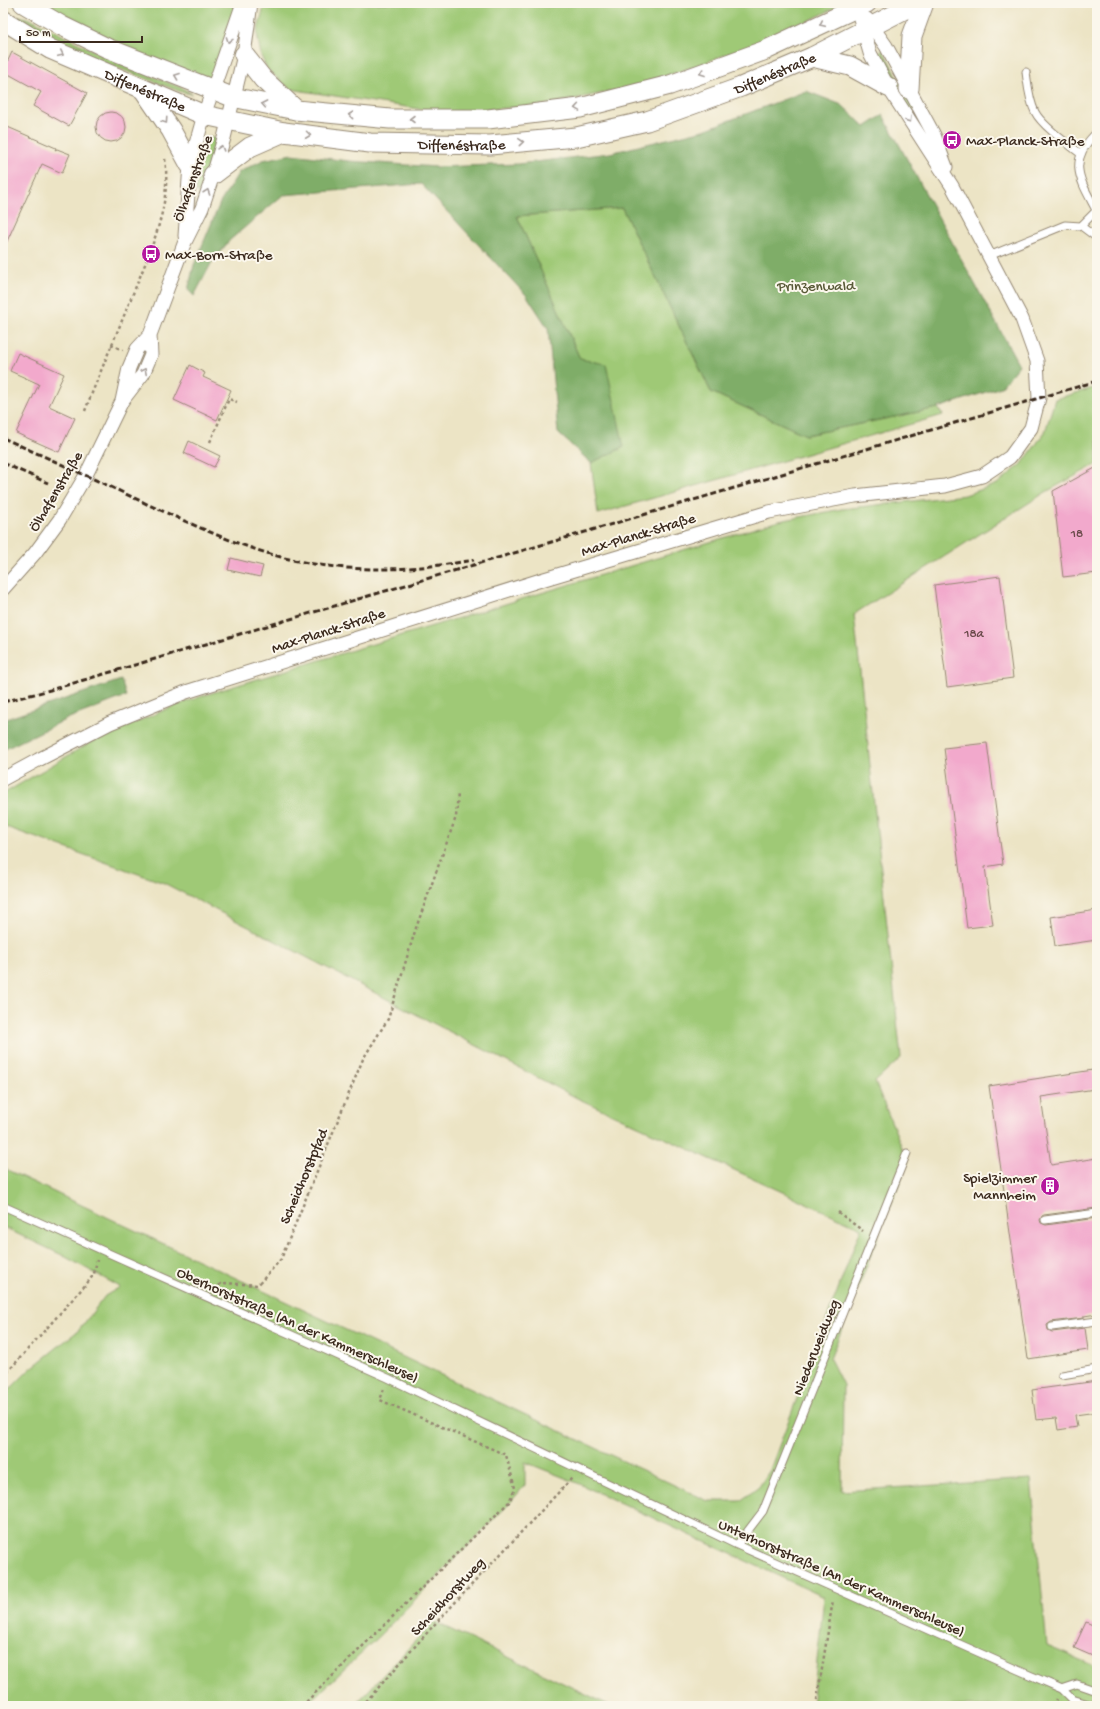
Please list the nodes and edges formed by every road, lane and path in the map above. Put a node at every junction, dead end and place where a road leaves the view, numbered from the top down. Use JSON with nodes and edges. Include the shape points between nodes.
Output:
{"nodes":[{"id":1,"x":23,"y":3,"type":"edge"},
{"id":2,"x":243,"y":3,"type":"edge"},
{"id":3,"x":251,"y":3,"type":"edge"},
{"id":4,"x":917,"y":3,"type":"edge"},
{"id":5,"x":924,"y":3,"type":"edge"},
{"id":6,"x":862,"y":5,"type":"edge"},
{"id":7,"x":3,"y":20,"type":"edge"},
{"id":8,"x":868,"y":29,"type":"junction"},
{"id":9,"x":244,"y":55,"type":"junction"},
{"id":10,"x":812,"y":57,"type":"junction"},
{"id":11,"x":1026,"y":72,"type":"dead end"},
{"id":12,"x":888,"y":87,"type":"junction"},
{"id":13,"x":143,"y":89,"type":"junction"},
{"id":14,"x":909,"y":89,"type":"junction"},
{"id":15,"x":214,"y":90,"type":"junction"},
{"id":16,"x":232,"y":97,"type":"junction"},
{"id":17,"x":296,"y":110,"type":"junction"},
{"id":18,"x":204,"y":115,"type":"junction"},
{"id":19,"x":228,"y":121,"type":"junction"},
{"id":20,"x":284,"y":132,"type":"junction"},
{"id":21,"x":1097,"y":135,"type":"edge"},
{"id":22,"x":165,"y":154,"type":"dead end"},
{"id":23,"x":1081,"y":154,"type":"junction"},
{"id":24,"x":190,"y":165,"type":"junction"},
{"id":25,"x":213,"y":176,"type":"junction"},
{"id":26,"x":952,"y":186,"type":"junction"},
{"id":27,"x":1097,"y":210,"type":"edge"},
{"id":28,"x":1081,"y":226,"type":"junction"},
{"id":29,"x":1097,"y":238,"type":"edge"},
{"id":30,"x":184,"y":244,"type":"junction"},
{"id":31,"x":989,"y":256,"type":"junction"},
{"id":32,"x":237,"y":402,"type":"dead end"},
{"id":33,"x":85,"y":411,"type":"dead end"},
{"id":34,"x":210,"y":442,"type":"dead end"},
{"id":35,"x":3,"y":589,"type":"edge"},
{"id":36,"x":3,"y":779,"type":"edge"},
{"id":37,"x":458,"y":793,"type":"dead end"},
{"id":38,"x":907,"y":1153,"type":"dead end"},
{"id":39,"x":3,"y":1206,"type":"edge"},
{"id":40,"x":838,"y":1212,"type":"dead end"},
{"id":41,"x":1097,"y":1213,"type":"edge"},
{"id":42,"x":1045,"y":1220,"type":"dead end"},
{"id":43,"x":872,"y":1239,"type":"junction"},
{"id":44,"x":99,"y":1249,"type":"junction"},
{"id":45,"x":204,"y":1296,"type":"junction"},
{"id":46,"x":1097,"y":1321,"type":"edge"},
{"id":47,"x":1052,"y":1327,"type":"dead end"},
{"id":48,"x":1097,"y":1369,"type":"edge"},
{"id":49,"x":1062,"y":1375,"type":"dead end"},
{"id":50,"x":3,"y":1377,"type":"edge"},
{"id":51,"x":388,"y":1378,"type":"junction"},
{"id":52,"x":580,"y":1470,"type":"junction"},
{"id":53,"x":737,"y":1545,"type":"junction"},
{"id":54,"x":835,"y":1588,"type":"junction"},
{"id":55,"x":1062,"y":1689,"type":"junction"},
{"id":56,"x":1097,"y":1691,"type":"edge"},
{"id":57,"x":302,"y":1706,"type":"edge"},
{"id":58,"x":362,"y":1706,"type":"edge"},
{"id":59,"x":816,"y":1706,"type":"edge"},
{"id":60,"x":1095,"y":1706,"type":"edge"}],
"edges":[{"from":15,"to":1,"type":"main road","name":"Diffenéstraße","one_way":true,"via":[[107,48]]},
{"from":2,"to":15,"type":"street","one_way":true},
{"from":3,"to":9,"type":"street"},
{"from":4,"to":8,"type":"main road","name":"Diffenéstraße"},
{"from":5,"to":14,"type":"main road","via":[[912,36]]},
{"from":6,"to":8,"type":"street","name":"Max-Planck-Straße"},
{"from":6,"to":17,"type":"main road","name":"Diffenéstraße","one_way":true,"via":[[766,50],[670,85],[580,108],[488,119],[390,120]]},
{"from":7,"to":13,"type":"main road","name":"Diffenéstraße","one_way":true,"via":[[50,49]]},
{"from":8,"to":10,"type":"main road","name":"Diffenéstraße"},
{"from":8,"to":12,"type":"street","name":"Max-Planck-Straße","via":[[870,53]]},
{"from":8,"to":14,"type":"street","name":"Max-Planck-Straße","via":[[886,46]]},
{"from":9,"to":16,"type":"street"},
{"from":9,"to":17,"type":"main road","via":[[263,79]]},
{"from":10,"to":12,"type":"main road","via":[[850,66]]},
{"from":20,"to":10,"type":"main road","name":"Diffenéstraße","one_way":true,"via":[[370,143],[475,145],[576,137],[647,121],[741,87]]},
{"from":11,"to":23,"type":"lane","via":[[1036,113],[1052,131]]},
{"from":12,"to":26,"type":"street","name":"Max-Planck-Straße","one_way":true},
{"from":13,"to":18,"type":"main road","name":"Diffenéstraße"},
{"from":13,"to":24,"type":"main road","one_way":true,"via":[[171,130]]},
{"from":14,"to":26,"type":"street","name":"Max-Planck-Straße","via":[[934,135]]},
{"from":15,"to":16,"type":"main road","name":"Diffenéstraße"},
{"from":15,"to":18,"type":"street","name":"Ölhafenstraße"},
{"from":17,"to":16,"type":"main road","name":"Diffenéstraße","one_way":true},
{"from":16,"to":19,"type":"street"},
{"from":18,"to":19,"type":"main road","name":"Diffenéstraße"},
{"from":18,"to":24,"type":"street","name":"Ölhafenstraße"},
{"from":19,"to":20,"type":"main road","name":"Diffenéstraße"},
{"from":25,"to":19,"type":"street","name":"Ölhafenstraße","one_way":true},
{"from":20,"to":25,"type":"main road","via":[[250,147]]},
{"from":21,"to":23,"type":"lane","via":[[1084,145]]},
{"from":22,"to":33,"type":"path","via":[[168,174],[164,206],[152,245]]},
{"from":23,"to":27,"type":"lane","via":[[1078,163],[1081,181]]},
{"from":24,"to":30,"type":"street","name":"Ölhafenstraße"},
{"from":30,"to":25,"type":"street","name":"Ölhafenstraße","one_way":true,"via":[[202,208]]},
{"from":26,"to":31,"type":"street","name":"Max-Planck-Straße"},
{"from":27,"to":28,"type":"lane"},
{"from":28,"to":29,"type":"lane"},
{"from":28,"to":31,"type":"lane","via":[[1065,225]]},
{"from":30,"to":35,"type":"street","name":"Ölhafenstraße","via":[[150,335],[137,349],[129,368],[122,401],[90,467],[60,519],[35,553]]},
{"from":31,"to":36,"type":"street","name":"Max-Planck-Straße","via":[[1022,320],[1038,361],[1039,398],[1031,428],[1019,446],[1010,457],[982,476],[945,486],[855,496],[769,512],[533,583],[186,692],[110,724]]},
{"from":32,"to":34,"type":"path","via":[[229,399]]},
{"from":37,"to":45,"type":"path","name":"Scheidhorstpfad","via":[[456,817],[416,928],[388,1019],[363,1059],[281,1259],[258,1285],[222,1283]]},
{"from":38,"to":43,"type":"lane","name":"Niederweidweg"},
{"from":39,"to":44,"type":"lane","name":"Oberhorststraße (An der Kammerschleuse)"},
{"from":40,"to":43,"type":"path"},
{"from":41,"to":42,"type":"lane"},
{"from":43,"to":53,"type":"lane","name":"Niederweidweg","via":[[763,1511]]},
{"from":44,"to":45,"type":"lane","name":"Oberhorststraße (An der Kammerschleuse)"},
{"from":44,"to":50,"type":"path","via":[[94,1274]]},
{"from":45,"to":51,"type":"lane","name":"Oberhorststraße (An der Kammerschleuse)"},
{"from":46,"to":47,"type":"lane"},
{"from":48,"to":49,"type":"lane"},
{"from":51,"to":52,"type":"lane","name":"Oberhorststraße (An der Kammerschleuse)"},
{"from":51,"to":57,"type":"path","via":[[380,1400],[506,1455],[515,1488],[509,1502]]},
{"from":52,"to":53,"type":"lane","name":"Unterhorststraße (An der Kammerschleuse)"},
{"from":52,"to":58,"type":"path","name":"Scheidhorstweg","via":[[434,1625]]},
{"from":53,"to":54,"type":"lane","name":"Unterhorststraße (An der Kammerschleuse)"},
{"from":54,"to":55,"type":"lane","name":"Unterhorststraße (An der Kammerschleuse)"},
{"from":54,"to":59,"type":"path"},
{"from":55,"to":56,"type":"lane","via":[[1077,1684]]},
{"from":55,"to":60,"type":"lane","name":"Unterhorststraße (An der Kammerschleuse)","via":[[1072,1699]]}]}
